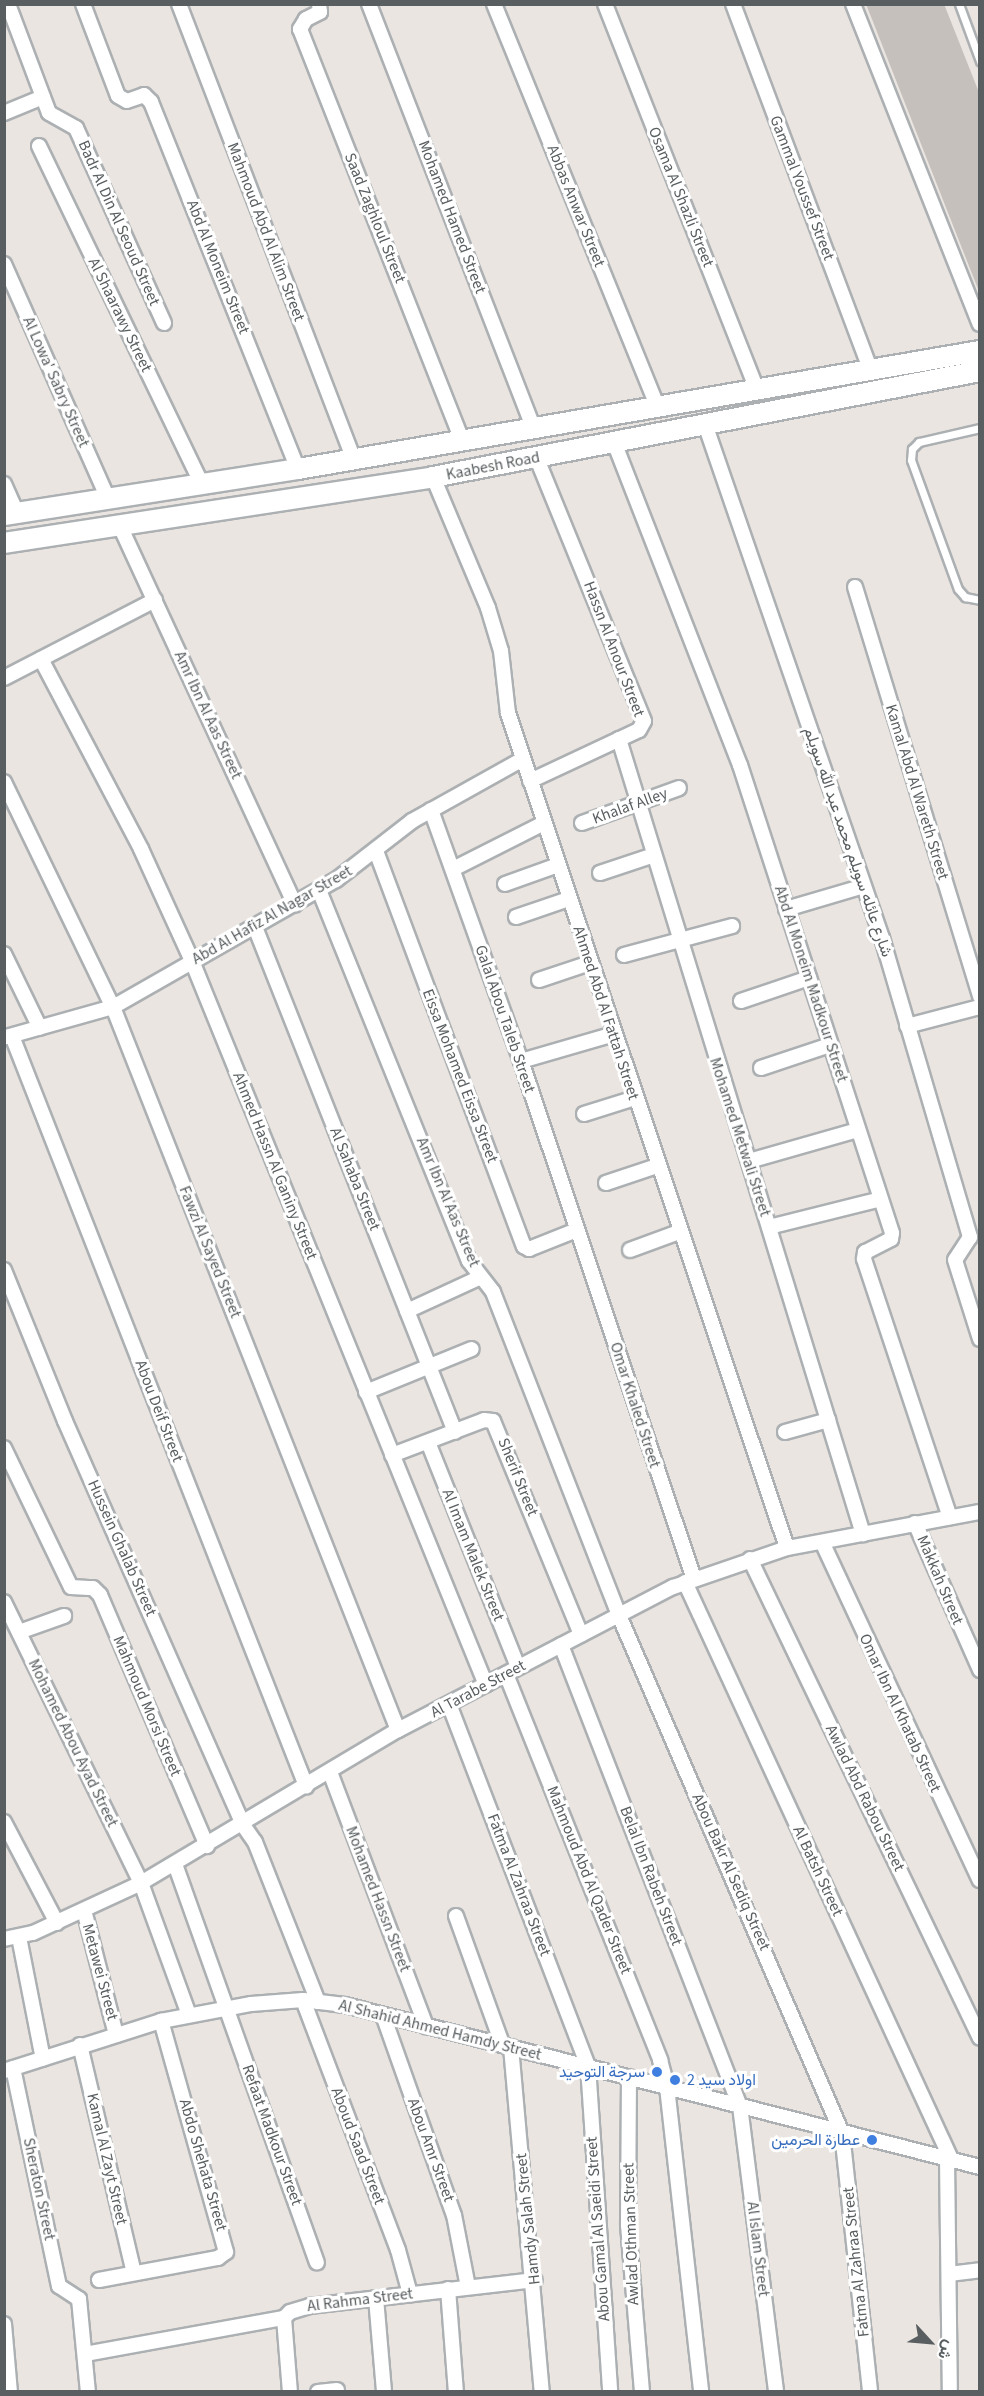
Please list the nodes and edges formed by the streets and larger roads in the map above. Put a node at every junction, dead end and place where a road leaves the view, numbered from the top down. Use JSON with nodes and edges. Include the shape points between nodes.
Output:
{"nodes":[{"id":1,"x":8,"y":4,"type":"edge"},
{"id":2,"x":83,"y":4,"type":"edge"},
{"id":3,"x":178,"y":4,"type":"edge"},
{"id":4,"x":319,"y":4,"type":"edge"},
{"id":5,"x":369,"y":4,"type":"edge"},
{"id":6,"x":494,"y":4,"type":"edge"},
{"id":7,"x":605,"y":4,"type":"edge"},
{"id":8,"x":733,"y":4,"type":"edge"},
{"id":9,"x":854,"y":4,"type":"edge"},
{"id":10,"x":10,"y":25,"type":"edge"},
{"id":11,"x":43,"y":98,"type":"junction"},
{"id":12,"x":4,"y":113,"type":"edge"},
{"id":13,"x":39,"y":146,"type":"dead end"},
{"id":14,"x":4,"y":264,"type":"edge"},
{"id":15,"x":976,"y":308,"type":"edge"},
{"id":16,"x":164,"y":323,"type":"dead end"},
{"id":17,"x":980,"y":324,"type":"edge"},
{"id":18,"x":980,"y":351,"type":"edge"},
{"id":19,"x":871,"y":371,"type":"junction"},
{"id":20,"x":980,"y":371,"type":"edge"},
{"id":21,"x":757,"y":390,"type":"junction"},
{"id":22,"x":658,"y":407,"type":"junction"},
{"id":23,"x":705,"y":424,"type":"junction"},
{"id":24,"x":534,"y":429,"type":"junction"},
{"id":25,"x":500,"y":435,"type":"junction"},
{"id":26,"x":462,"y":441,"type":"junction"},
{"id":27,"x":614,"y":442,"type":"junction"},
{"id":28,"x":536,"y":457,"type":"junction"},
{"id":29,"x":354,"y":459,"type":"junction"},
{"id":30,"x":507,"y":463,"type":"junction"},
{"id":31,"x":298,"y":469,"type":"junction"},
{"id":32,"x":434,"y":477,"type":"junction"},
{"id":33,"x":4,"y":484,"type":"edge"},
{"id":34,"x":202,"y":485,"type":"junction"},
{"id":35,"x":108,"y":499,"type":"junction"},
{"id":36,"x":11,"y":514,"type":"edge"},
{"id":37,"x":120,"y":526,"type":"junction"},
{"id":38,"x":4,"y":543,"type":"edge"},
{"id":39,"x":855,"y":587,"type":"dead end"},
{"id":40,"x":155,"y":600,"type":"junction"},
{"id":41,"x":41,"y":659,"type":"junction"},
{"id":42,"x":4,"y":678,"type":"edge"},
{"id":43,"x":619,"y":739,"type":"junction"},
{"id":44,"x":523,"y":759,"type":"junction"},
{"id":45,"x":530,"y":781,"type":"junction"},
{"id":46,"x":4,"y":782,"type":"edge"},
{"id":47,"x":679,"y":789,"type":"dead end"},
{"id":48,"x":638,"y":803,"type":"junction"},
{"id":49,"x":431,"y":810,"type":"junction"},
{"id":50,"x":582,"y":823,"type":"dead end"},
{"id":51,"x":544,"y":824,"type":"junction"},
{"id":52,"x":376,"y":851,"type":"junction"},
{"id":53,"x":654,"y":855,"type":"junction"},
{"id":54,"x":558,"y":866,"type":"junction"},
{"id":55,"x":453,"y":869,"type":"junction"},
{"id":56,"x":600,"y":873,"type":"dead end"},
{"id":57,"x":505,"y":884,"type":"dead end"},
{"id":58,"x":864,"y":886,"type":"junction"},
{"id":59,"x":319,"y":890,"type":"junction"},
{"id":60,"x":569,"y":899,"type":"junction"},
{"id":61,"x":295,"y":904,"type":"junction"},
{"id":62,"x":786,"y":909,"type":"junction"},
{"id":63,"x":516,"y":917,"type":"dead end"},
{"id":64,"x":732,"y":926,"type":"dead end"},
{"id":65,"x":255,"y":927,"type":"junction"},
{"id":66,"x":679,"y":940,"type":"junction"},
{"id":67,"x":4,"y":954,"type":"edge"},
{"id":68,"x":624,"y":955,"type":"dead end"},
{"id":69,"x":192,"y":961,"type":"junction"},
{"id":70,"x":590,"y":963,"type":"junction"},
{"id":71,"x":809,"y":978,"type":"junction"},
{"id":72,"x":539,"y":980,"type":"dead end"},
{"id":73,"x":980,"y":997,"type":"edge"},
{"id":74,"x":741,"y":1001,"type":"dead end"},
{"id":75,"x":113,"y":1007,"type":"junction"},
{"id":76,"x":980,"y":1007,"type":"edge"},
{"id":77,"x":908,"y":1026,"type":"junction"},
{"id":78,"x":40,"y":1028,"type":"junction"},
{"id":79,"x":614,"y":1034,"type":"junction"},
{"id":80,"x":8,"y":1037,"type":"edge"},
{"id":81,"x":830,"y":1045,"type":"junction"},
{"id":82,"x":521,"y":1061,"type":"junction"},
{"id":83,"x":761,"y":1068,"type":"dead end"},
{"id":84,"x":635,"y":1098,"type":"junction"},
{"id":85,"x":584,"y":1114,"type":"dead end"},
{"id":86,"x":858,"y":1130,"type":"junction"},
{"id":87,"x":749,"y":1161,"type":"junction"},
{"id":88,"x":657,"y":1166,"type":"junction"},
{"id":89,"x":606,"y":1184,"type":"dead end"},
{"id":90,"x":881,"y":1199,"type":"junction"},
{"id":91,"x":769,"y":1227,"type":"junction"},
{"id":92,"x":577,"y":1230,"type":"junction"},
{"id":93,"x":679,"y":1232,"type":"junction"},
{"id":94,"x":630,"y":1250,"type":"dead end"},
{"id":95,"x":4,"y":1269,"type":"edge"},
{"id":96,"x":481,"y":1277,"type":"junction"},
{"id":97,"x":407,"y":1311,"type":"junction"},
{"id":98,"x":980,"y":1339,"type":"edge"},
{"id":99,"x":472,"y":1349,"type":"dead end"},
{"id":100,"x":429,"y":1367,"type":"junction"},
{"id":101,"x":366,"y":1392,"type":"junction"},
{"id":102,"x":828,"y":1420,"type":"junction"},
{"id":103,"x":455,"y":1432,"type":"junction"},
{"id":104,"x":785,"y":1432,"type":"dead end"},
{"id":105,"x":428,"y":1442,"type":"junction"},
{"id":106,"x":4,"y":1448,"type":"edge"},
{"id":107,"x":392,"y":1455,"type":"junction"},
{"id":108,"x":980,"y":1512,"type":"edge"},
{"id":109,"x":950,"y":1517,"type":"junction"},
{"id":110,"x":915,"y":1523,"type":"junction"},
{"id":111,"x":863,"y":1534,"type":"junction"},
{"id":112,"x":824,"y":1544,"type":"junction"},
{"id":113,"x":787,"y":1548,"type":"junction"},
{"id":114,"x":750,"y":1559,"type":"junction"},
{"id":115,"x":690,"y":1581,"type":"junction"},
{"id":116,"x":4,"y":1602,"type":"edge"},
{"id":117,"x":618,"y":1613,"type":"junction"},
{"id":118,"x":64,"y":1616,"type":"dead end"},
{"id":119,"x":19,"y":1632,"type":"junction"},
{"id":120,"x":581,"y":1635,"type":"junction"},
{"id":121,"x":561,"y":1645,"type":"junction"},
{"id":122,"x":518,"y":1667,"type":"junction"},
{"id":123,"x":980,"y":1670,"type":"edge"},
{"id":124,"x":506,"y":1674,"type":"junction"},
{"id":125,"x":486,"y":1685,"type":"junction"},
{"id":126,"x":449,"y":1704,"type":"junction"},
{"id":127,"x":398,"y":1730,"type":"junction"},
{"id":128,"x":330,"y":1772,"type":"junction"},
{"id":129,"x":306,"y":1786,"type":"junction"},
{"id":130,"x":4,"y":1822,"type":"edge"},
{"id":131,"x":243,"y":1825,"type":"junction"},
{"id":132,"x":207,"y":1846,"type":"junction"},
{"id":133,"x":175,"y":1864,"type":"junction"},
{"id":134,"x":980,"y":1880,"type":"edge"},
{"id":135,"x":141,"y":1883,"type":"junction"},
{"id":136,"x":84,"y":1910,"type":"junction"},
{"id":137,"x":456,"y":1916,"type":"dead end"},
{"id":138,"x":57,"y":1923,"type":"junction"},
{"id":139,"x":20,"y":1937,"type":"junction"},
{"id":140,"x":4,"y":1939,"type":"edge"},
{"id":141,"x":303,"y":2000,"type":"junction"},
{"id":142,"x":318,"y":2002,"type":"junction"},
{"id":143,"x":226,"y":2008,"type":"junction"},
{"id":144,"x":189,"y":2015,"type":"junction"},
{"id":145,"x":383,"y":2015,"type":"junction"},
{"id":146,"x":161,"y":2021,"type":"junction"},
{"id":147,"x":426,"y":2026,"type":"junction"},
{"id":148,"x":116,"y":2035,"type":"junction"},
{"id":149,"x":980,"y":2038,"type":"edge"},
{"id":150,"x":80,"y":2045,"type":"junction"},
{"id":151,"x":506,"y":2045,"type":"junction"},
{"id":152,"x":43,"y":2059,"type":"junction"},
{"id":153,"x":588,"y":2066,"type":"junction"},
{"id":154,"x":9,"y":2070,"type":"edge"},
{"id":155,"x":629,"y":2077,"type":"junction"},
{"id":156,"x":666,"y":2087,"type":"junction"},
{"id":157,"x":740,"y":2106,"type":"junction"},
{"id":158,"x":842,"y":2133,"type":"junction"},
{"id":159,"x":949,"y":2159,"type":"junction"},
{"id":160,"x":980,"y":2167,"type":"edge"},
{"id":161,"x":318,"y":2262,"type":"dead end"},
{"id":162,"x":980,"y":2270,"type":"edge"},
{"id":163,"x":134,"y":2273,"type":"junction"},
{"id":164,"x":948,"y":2274,"type":"junction"},
{"id":165,"x":99,"y":2280,"type":"dead end"},
{"id":166,"x":534,"y":2280,"type":"junction"},
{"id":167,"x":468,"y":2287,"type":"junction"},
{"id":168,"x":448,"y":2289,"type":"junction"},
{"id":169,"x":410,"y":2294,"type":"junction"},
{"id":170,"x":376,"y":2298,"type":"junction"},
{"id":171,"x":284,"y":2318,"type":"junction"},
{"id":172,"x":5,"y":2329,"type":"edge"},
{"id":173,"x":85,"y":2354,"type":"junction"},
{"id":174,"x":337,"y":2390,"type":"dead end"},
{"id":175,"x":10,"y":2391,"type":"edge"},
{"id":176,"x":88,"y":2391,"type":"edge"},
{"id":177,"x":290,"y":2391,"type":"edge"},
{"id":178,"x":318,"y":2391,"type":"edge"},
{"id":179,"x":384,"y":2391,"type":"edge"},
{"id":180,"x":456,"y":2391,"type":"edge"},
{"id":181,"x":542,"y":2391,"type":"edge"},
{"id":182,"x":610,"y":2391,"type":"edge"},
{"id":183,"x":642,"y":2391,"type":"edge"},
{"id":184,"x":701,"y":2391,"type":"edge"},
{"id":185,"x":776,"y":2391,"type":"edge"},
{"id":186,"x":870,"y":2391,"type":"edge"},
{"id":187,"x":950,"y":2391,"type":"edge"}],
"edges":[{"from":1,"to":10,"type":"street","name":"Badr Al Din Al Seoud Street"},
{"from":2,"to":31,"type":"street","name":"Abd Al Moneim Street","via":[[118,96],[127,101],[144,95],[151,102]]},
{"from":3,"to":29,"type":"street","name":"Mahmoud Abd Al Alim Street"},
{"from":4,"to":26,"type":"street","name":"Saad Zaghloul Street","via":[[320,12],[306,19],[300,29]]},
{"from":5,"to":24,"type":"street","name":"Mohamed Hamed Street"},
{"from":6,"to":22,"type":"street","name":"Abbas Anwar Street"},
{"from":7,"to":21,"type":"street","name":"Osama Al Shazli Street"},
{"from":8,"to":19,"type":"street","name":"Gammal Youssef Street"},
{"from":9,"to":15,"type":"street"},
{"from":10,"to":11,"type":"street","name":"Badr Al Din Al Seoud Street"},
{"from":11,"to":12,"type":"street"},
{"from":11,"to":16,"type":"street","name":"Badr Al Din Al Seoud Street","via":[[52,117],[76,128]]},
{"from":13,"to":34,"type":"street","name":"Al Shaarawy Street"},
{"from":14,"to":35,"type":"street","name":"Al Lowa' Sabry Street"},
{"from":15,"to":17,"type":"street"},
{"from":18,"to":19,"type":"street","name":"Kaabesh Road"},
{"from":19,"to":21,"type":"street","name":"Kaabesh Road"},
{"from":20,"to":23,"type":"street","name":"Kaabesh Road"},
{"from":21,"to":22,"type":"street","name":"Kaabesh Road"},
{"from":22,"to":24,"type":"street","name":"Kaabesh Road"},
{"from":23,"to":27,"type":"street","name":"Kaabesh Road"},
{"from":23,"to":58,"type":"street","name":"شارع عائله سويلم محمد عبد الله سويلم"},
{"from":24,"to":25,"type":"street","name":"Kaabesh Road"},
{"from":25,"to":26,"type":"street","name":"Kaabesh Road"},
{"from":25,"to":30,"type":"street"},
{"from":26,"to":29,"type":"street","name":"Kaabesh Road"},
{"from":27,"to":28,"type":"street","name":"Kaabesh Road"},
{"from":27,"to":62,"type":"street","name":"Abd Al Moneim Madkour Street","via":[[740,765]]},
{"from":28,"to":30,"type":"street","name":"Kaabesh Road"},
{"from":28,"to":43,"type":"street","name":"Hassn Al Anour Street","via":[[643,717],[642,726]]},
{"from":29,"to":31,"type":"street","name":"Kaabesh Road"},
{"from":30,"to":32,"type":"street","name":"Kaabesh Road"},
{"from":31,"to":34,"type":"street","name":"Kaabesh Road"},
{"from":32,"to":37,"type":"street","name":"Kaabesh Road"},
{"from":32,"to":44,"type":"street","name":"Ahmed Abd Al Fattah Street","via":[[488,608],[501,651],[508,713]]},
{"from":33,"to":36,"type":"street"},
{"from":34,"to":35,"type":"street","name":"Kaabesh Road"},
{"from":35,"to":36,"type":"street","name":"Kaabesh Road"},
{"from":37,"to":38,"type":"street","name":"Kaabesh Road"},
{"from":37,"to":40,"type":"street","name":"Amr Ibn Al Aas Street"},
{"from":39,"to":73,"type":"street","name":"Kamal Abd Al Wareth Street"},
{"from":40,"to":41,"type":"street"},
{"from":40,"to":61,"type":"street","name":"Amr Ibn Al Aas Street"},
{"from":41,"to":42,"type":"street"},
{"from":41,"to":69,"type":"street","name":"Ahmed Hassn Al Ganiny Street","via":[[141,849]]},
{"from":43,"to":45,"type":"street","name":"Hassn Al Anour Street"},
{"from":43,"to":48,"type":"street","name":"Mohamed Metwali Street"},
{"from":44,"to":45,"type":"street","name":"Ahmed Abd Al Fattah Street"},
{"from":44,"to":49,"type":"street","name":"Abd Al Hafiz Al Nagar Street"},
{"from":45,"to":51,"type":"street","name":"Ahmed Abd Al Fattah Street"},
{"from":46,"to":75,"type":"street","name":"Fawzi Al Sayed Street"},
{"from":47,"to":48,"type":"street","name":"Khalaf Alley"},
{"from":48,"to":50,"type":"street","name":"Khalaf Alley"},
{"from":48,"to":53,"type":"street","name":"Mohamed Metwali Street"},
{"from":49,"to":52,"type":"street","name":"Abd Al Hafiz Al Nagar Street"},
{"from":49,"to":55,"type":"street","name":"Galal Abou Taleb Street"},
{"from":51,"to":54,"type":"street","name":"Ahmed Abd Al Fattah Street"},
{"from":51,"to":55,"type":"street"},
{"from":52,"to":59,"type":"street","name":"Abd Al Hafiz Al Nagar Street"},
{"from":52,"to":92,"type":"street","name":"Eissa Mohamed Eissa Street","via":[[524,1246],[529,1249]]},
{"from":53,"to":56,"type":"street"},
{"from":53,"to":66,"type":"street","name":"Mohamed Metwali Street"},
{"from":54,"to":57,"type":"street"},
{"from":54,"to":60,"type":"street","name":"Ahmed Abd Al Fattah Street"},
{"from":55,"to":82,"type":"street","name":"Galal Abou Taleb Street"},
{"from":58,"to":62,"type":"street"},
{"from":58,"to":77,"type":"street","name":"شارع عائله سويلم محمد عبد الله سويلم"},
{"from":59,"to":61,"type":"street","name":"Abd Al Hafiz Al Nagar Street"},
{"from":59,"to":96,"type":"street","name":"Amr Ibn Al Aas Street","via":[[469,1261]]},
{"from":60,"to":63,"type":"street"},
{"from":60,"to":70,"type":"street","name":"Ahmed Abd Al Fattah Street"},
{"from":61,"to":65,"type":"street","name":"Abd Al Hafiz Al Nagar Street"},
{"from":62,"to":71,"type":"street","name":"Abd Al Moneim Madkour Street"},
{"from":64,"to":66,"type":"street"},
{"from":65,"to":69,"type":"street","name":"Abd Al Hafiz Al Nagar Street"},
{"from":65,"to":97,"type":"street","name":"Al Sahaba Street"},
{"from":66,"to":68,"type":"street"},
{"from":66,"to":87,"type":"street","name":"Mohamed Metwali Street"},
{"from":67,"to":78,"type":"street"},
{"from":69,"to":75,"type":"street","name":"Abd Al Hafiz Al Nagar Street"},
{"from":69,"to":101,"type":"street","name":"Ahmed Hassn Al Ganiny Street"},
{"from":70,"to":72,"type":"street"},
{"from":70,"to":79,"type":"street","name":"Ahmed Abd Al Fattah Street"},
{"from":71,"to":74,"type":"street"},
{"from":71,"to":81,"type":"street","name":"Abd Al Moneim Madkour Street"},
{"from":75,"to":78,"type":"street","name":"Abd Al Hafiz Al Nagar Street"},
{"from":75,"to":127,"type":"street","name":"Fawzi Al Sayed Street"},
{"from":76,"to":77,"type":"street"},
{"from":77,"to":98,"type":"street","name":"شارع عائله سويلم محمد عبد الله سويلم","via":[[970,1237],[954,1260]]},
{"from":78,"to":80,"type":"street","name":"Abd Al Hafiz Al Nagar Street"},
{"from":79,"to":82,"type":"street"},
{"from":79,"to":84,"type":"street","name":"Ahmed Abd Al Fattah Street"},
{"from":80,"to":129,"type":"street","name":"Abou Deif Street"},
{"from":81,"to":83,"type":"street"},
{"from":81,"to":86,"type":"street","name":"Abd Al Moneim Madkour Street"},
{"from":82,"to":92,"type":"street","name":"Galal Abou Taleb Street"},
{"from":84,"to":85,"type":"street"},
{"from":84,"to":88,"type":"street","name":"Ahmed Abd Al Fattah Street"},
{"from":86,"to":87,"type":"street"},
{"from":86,"to":90,"type":"street","name":"Abd Al Moneim Madkour Street"},
{"from":87,"to":91,"type":"street","name":"Mohamed Metwali Street"},
{"from":88,"to":89,"type":"street"},
{"from":88,"to":93,"type":"street","name":"Ahmed Abd Al Fattah Street"},
{"from":90,"to":91,"type":"street"},
{"from":90,"to":109,"type":"street","name":"Abd Al Moneim Madkour Street","via":[[892,1236],[865,1252],[864,1259]]},
{"from":91,"to":102,"type":"street","name":"Mohamed Metwali Street"},
{"from":92,"to":115,"type":"street","name":"Omar Khaled Street"},
{"from":93,"to":94,"type":"street"},
{"from":93,"to":113,"type":"street","name":"Ahmed Abd Al Fattah Street"},
{"from":95,"to":131,"type":"street","name":"Hussein Ghalab Street","via":[[65,1421]]},
{"from":96,"to":97,"type":"street"},
{"from":96,"to":117,"type":"street","name":"Amr Ibn Al Aas Street","via":[[493,1292]]},
{"from":97,"to":100,"type":"street","name":"Al Sahaba Street"},
{"from":99,"to":100,"type":"street"},
{"from":100,"to":101,"type":"street"},
{"from":100,"to":103,"type":"street","name":"Al Sahaba Street"},
{"from":101,"to":107,"type":"street","name":"Ahmed Hassn Al Ganiny Street"},
{"from":102,"to":104,"type":"street"},
{"from":102,"to":111,"type":"street","name":"Mohamed Metwali Street"},
{"from":103,"to":105,"type":"street","name":"Sherif Street"},
{"from":103,"to":120,"type":"street","name":"Sherif Street","via":[[488,1419],[497,1425]]},
{"from":105,"to":107,"type":"street","name":"Sherif Street"},
{"from":105,"to":122,"type":"street","name":"Al Imam Malek Street"},
{"from":106,"to":132,"type":"street","name":"Mahmoud Morsi Street","via":[[71,1587],[93,1588],[100,1596]]},
{"from":107,"to":125,"type":"street","name":"Ahmed Hassn Al Ganiny Street"},
{"from":108,"to":109,"type":"street","name":"Al Tarabe Street"},
{"from":109,"to":110,"type":"street","name":"Al Tarabe Street"},
{"from":110,"to":111,"type":"street","name":"Al Tarabe Street"},
{"from":110,"to":123,"type":"street","name":"Makkah Street"},
{"from":111,"to":112,"type":"street","name":"Al Tarabe Street"},
{"from":112,"to":113,"type":"street","name":"Al Tarabe Street"},
{"from":112,"to":134,"type":"street","name":"Omar Ibn Al Khatab Street"},
{"from":113,"to":114,"type":"street","name":"Al Tarabe Street"},
{"from":114,"to":115,"type":"street","name":"Al Tarabe Street"},
{"from":114,"to":149,"type":"street","name":"Awlad Abd Rabou Street"},
{"from":115,"to":117,"type":"street","name":"Al Tarabe Street"},
{"from":115,"to":159,"type":"street","name":"Al Batsh Street"},
{"from":116,"to":119,"type":"street","name":"Mohamed Abou Ayad Street"},
{"from":117,"to":120,"type":"street","name":"Al Tarabe Street"},
{"from":117,"to":158,"type":"street","name":"Abou Bakr Al Sediq Street"},
{"from":118,"to":119,"type":"street"},
{"from":119,"to":135,"type":"street","name":"Mohamed Abou Ayad Street"},
{"from":120,"to":121,"type":"street","name":"Al Tarabe Street"},
{"from":121,"to":122,"type":"street","name":"Al Tarabe Street"},
{"from":121,"to":157,"type":"street","name":"Belal Ibn Rabeh Street"},
{"from":122,"to":124,"type":"street","name":"Al Tarabe Street"},
{"from":124,"to":125,"type":"street","name":"Al Tarabe Street"},
{"from":124,"to":156,"type":"street","name":"Mahmoud Abd Al Qader Street","via":[[654,2042]]},
{"from":125,"to":126,"type":"street","name":"Al Tarabe Street"},
{"from":126,"to":127,"type":"street","name":"Al Tarabe Street"},
{"from":126,"to":153,"type":"street","name":"Fatma Al Zahraa Street"},
{"from":127,"to":128,"type":"street","name":"Al Tarabe Street"},
{"from":128,"to":129,"type":"street","name":"Al Tarabe Street"},
{"from":128,"to":147,"type":"street","name":"Mohamed Hassn Street"},
{"from":129,"to":131,"type":"street","name":"Al Tarabe Street"},
{"from":130,"to":138,"type":"street"},
{"from":131,"to":132,"type":"street","name":"Al Tarabe Street"},
{"from":131,"to":142,"type":"street","name":"Hussein Ghalab Street","via":[[255,1842]]},
{"from":132,"to":133,"type":"street","name":"Al Tarabe Street"},
{"from":133,"to":135,"type":"street","name":"Al Tarabe Street"},
{"from":133,"to":143,"type":"street","name":"Refaat Madkour Street"},
{"from":135,"to":136,"type":"street","name":"Al Tarabe Street"},
{"from":135,"to":144,"type":"street","name":"Mohamed Abou Ayad Street"},
{"from":136,"to":138,"type":"street","name":"Al Tarabe Street"},
{"from":136,"to":148,"type":"street","name":"Metawei Street"},
{"from":137,"to":151,"type":"street","name":"Hamdy Salah Street"},
{"from":138,"to":139,"type":"street","name":"Al Tarabe Street"},
{"from":139,"to":140,"type":"street","name":"Al Tarabe Street"},
{"from":139,"to":152,"type":"street"},
{"from":141,"to":142,"type":"street","name":"Al Shahid Ahmed Hamdy Street"},
{"from":141,"to":143,"type":"street","name":"Al Shahid Ahmed Hamdy Street"},
{"from":141,"to":169,"type":"street","name":"Aboud Saad Street","via":[[398,2250]]},
{"from":142,"to":145,"type":"street","name":"Al Shahid Ahmed Hamdy Street"},
{"from":143,"to":144,"type":"street","name":"Al Shahid Ahmed Hamdy Street"},
{"from":143,"to":161,"type":"street","name":"Refaat Madkour Street"},
{"from":144,"to":146,"type":"street","name":"Al Shahid Ahmed Hamdy Street"},
{"from":145,"to":147,"type":"street","name":"Al Shahid Ahmed Hamdy Street"},
{"from":145,"to":167,"type":"street","name":"Abou Amr Street","via":[[454,2216]]},
{"from":146,"to":148,"type":"street","name":"Al Shahid Ahmed Hamdy Street"},
{"from":146,"to":163,"type":"street","name":"Abdo Shehata Street","via":[[226,2252],[218,2258]]},
{"from":147,"to":151,"type":"street","name":"Al Shahid Ahmed Hamdy Street"},
{"from":148,"to":150,"type":"street","name":"Al Shahid Ahmed Hamdy Street"},
{"from":150,"to":152,"type":"street","name":"Al Shahid Ahmed Hamdy Street"},
{"from":150,"to":163,"type":"street","name":"Kamal Al Zayt Street"},
{"from":151,"to":153,"type":"street","name":"Al Shahid Ahmed Hamdy Street"},
{"from":151,"to":166,"type":"street","name":"Hamdy Salah Street"},
{"from":152,"to":154,"type":"street","name":"Al Shahid Ahmed Hamdy Street"},
{"from":153,"to":155,"type":"street","name":"Al Shahid Ahmed Hamdy Street"},
{"from":153,"to":182,"type":"street","name":"Abou Gamal Al Saeidi Street"},
{"from":154,"to":173,"type":"street","name":"Sheraton Street","via":[[59,2286],[78,2300]]},
{"from":155,"to":156,"type":"street","name":"Al Shahid Ahmed Hamdy Street"},
{"from":155,"to":183,"type":"street","name":"Awlad Othman Street","via":[[628,2235]]},
{"from":156,"to":157,"type":"street","name":"Al Shahid Ahmed Hamdy Street"},
{"from":156,"to":184,"type":"street"},
{"from":157,"to":158,"type":"street","name":"Al Shahid Ahmed Hamdy Street"},
{"from":157,"to":185,"type":"street","name":"Al Islam Street"},
{"from":158,"to":159,"type":"street","name":"Al Shahid Ahmed Hamdy Street"},
{"from":158,"to":186,"type":"street","name":"Fatma Al Zahraa Street"},
{"from":159,"to":160,"type":"street","name":"Al Shahid Ahmed Hamdy Street"},
{"from":159,"to":164,"type":"street"},
{"from":162,"to":164,"type":"street"},
{"from":163,"to":165,"type":"street","name":"Abdo Shehata Street"},
{"from":164,"to":187,"type":"street"},
{"from":166,"to":167,"type":"street","name":"Al Rahma Street"},
{"from":166,"to":181,"type":"street","name":"Hamdy Salah Street"},
{"from":167,"to":168,"type":"street","name":"Al Rahma Street"},
{"from":168,"to":169,"type":"street","name":"Al Rahma Street"},
{"from":168,"to":180,"type":"street"},
{"from":169,"to":170,"type":"street","name":"Al Rahma Street"},
{"from":170,"to":171,"type":"street","name":"Al Rahma Street","via":[[300,2308]]},
{"from":170,"to":179,"type":"street"},
{"from":171,"to":173,"type":"street","name":"Al Rahma Street"},
{"from":171,"to":177,"type":"street"},
{"from":172,"to":175,"type":"street"},
{"from":173,"to":176,"type":"street"},
{"from":174,"to":178,"type":"street"}]}
